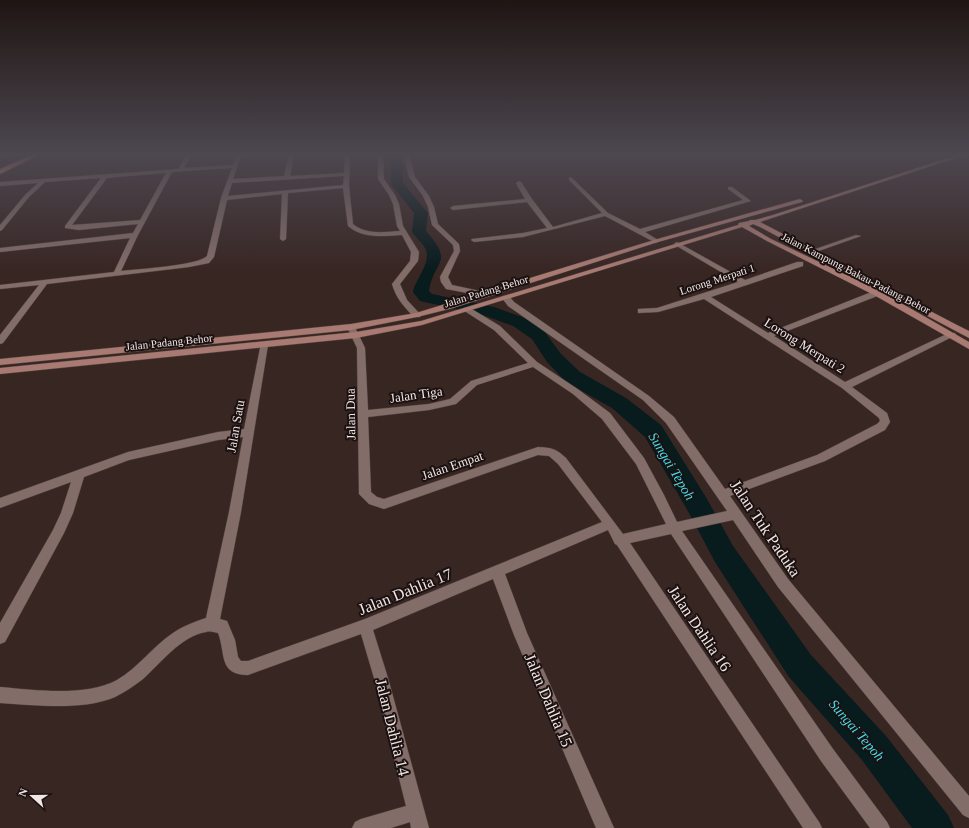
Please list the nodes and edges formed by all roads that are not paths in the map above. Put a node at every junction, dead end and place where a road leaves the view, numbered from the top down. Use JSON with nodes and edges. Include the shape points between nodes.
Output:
{"nodes":[{"id":1,"x":285,"y":193,"type":"edge"},
{"id":2,"x":30,"y":194,"type":"edge"},
{"id":3,"x":92,"y":194,"type":"edge"},
{"id":4,"x":158,"y":194,"type":"edge"},
{"id":5,"x":226,"y":194,"type":"edge"},
{"id":6,"x":277,"y":194,"type":"edge"},
{"id":7,"x":347,"y":194,"type":"edge"},
{"id":8,"x":391,"y":194,"type":"edge"},
{"id":9,"x":424,"y":194,"type":"edge"},
{"id":10,"x":526,"y":194,"type":"edge"},
{"id":11,"x":586,"y":194,"type":"edge"},
{"id":12,"x":739,"y":194,"type":"edge"},
{"id":13,"x":824,"y":194,"type":"edge"},
{"id":14,"x":844,"y":194,"type":"edge"},
{"id":15,"x":224,"y":198,"type":"junction"},
{"id":16,"x":529,"y":200,"type":"junction"},
{"id":17,"x":453,"y":208,"type":"dead end"},
{"id":18,"x":606,"y":214,"type":"junction"},
{"id":19,"x":9,"y":216,"type":"junction"},
{"id":20,"x":776,"y":216,"type":"junction"},
{"id":21,"x":0,"y":217,"type":"edge"},
{"id":22,"x":743,"y":217,"type":"junction"},
{"id":23,"x":733,"y":220,"type":"junction"},
{"id":24,"x":142,"y":222,"type":"junction"},
{"id":25,"x":754,"y":222,"type":"junction"},
{"id":26,"x":744,"y":225,"type":"junction"},
{"id":27,"x":0,"y":229,"type":"edge"},
{"id":28,"x":551,"y":229,"type":"junction"},
{"id":29,"x":728,"y":230,"type":"junction"},
{"id":30,"x":638,"y":232,"type":"junction"},
{"id":31,"x":405,"y":233,"type":"junction"},
{"id":32,"x":780,"y":234,"type":"junction"},
{"id":33,"x":134,"y":236,"type":"junction"},
{"id":34,"x":858,"y":236,"type":"dead end"},
{"id":35,"x":283,"y":239,"type":"dead end"},
{"id":36,"x":474,"y":240,"type":"dead end"},
{"id":37,"x":768,"y":240,"type":"junction"},
{"id":38,"x":656,"y":241,"type":"junction"},
{"id":39,"x":677,"y":244,"type":"junction"},
{"id":40,"x":0,"y":250,"type":"edge"},
{"id":41,"x":811,"y":252,"type":"junction"},
{"id":42,"x":800,"y":264,"type":"dead end"},
{"id":43,"x":116,"y":274,"type":"junction"},
{"id":44,"x":743,"y":282,"type":"junction"},
{"id":45,"x":44,"y":283,"type":"junction"},
{"id":46,"x":0,"y":287,"type":"edge"},
{"id":47,"x":877,"y":294,"type":"junction"},
{"id":48,"x":483,"y":296,"type":"junction"},
{"id":49,"x":705,"y":296,"type":"junction"},
{"id":50,"x":503,"y":298,"type":"junction"},
{"id":51,"x":466,"y":310,"type":"junction"},
{"id":52,"x":641,"y":311,"type":"dead end"},
{"id":53,"x":417,"y":315,"type":"junction"},
{"id":54,"x":353,"y":331,"type":"junction"},
{"id":55,"x":952,"y":335,"type":"junction"},
{"id":56,"x":969,"y":335,"type":"edge"},
{"id":57,"x":767,"y":336,"type":"junction"},
{"id":58,"x":0,"y":341,"type":"edge"},
{"id":59,"x":264,"y":345,"type":"junction"},
{"id":60,"x":969,"y":346,"type":"edge"},
{"id":61,"x":0,"y":362,"type":"edge"},
{"id":62,"x":534,"y":364,"type":"junction"},
{"id":63,"x":0,"y":371,"type":"edge"},
{"id":64,"x":844,"y":386,"type":"junction"},
{"id":65,"x":363,"y":414,"type":"junction"},
{"id":66,"x":249,"y":432,"type":"junction"},
{"id":67,"x":552,"y":452,"type":"joint"},
{"id":68,"x":79,"y":474,"type":"junction"},
{"id":69,"x":365,"y":494,"type":"joint"},
{"id":70,"x":723,"y":494,"type":"junction"},
{"id":71,"x":0,"y":503,"type":"edge"},
{"id":72,"x":736,"y":514,"type":"junction"},
{"id":73,"x":610,"y":524,"type":"junction"},
{"id":74,"x":673,"y":527,"type":"junction"},
{"id":75,"x":619,"y":540,"type":"junction"},
{"id":76,"x":497,"y":571,"type":"junction"},
{"id":77,"x":212,"y":623,"type":"junction"},
{"id":78,"x":365,"y":626,"type":"junction"},
{"id":79,"x":0,"y":637,"type":"edge"},
{"id":80,"x":0,"y":695,"type":"edge"},
{"id":81,"x":969,"y":809,"type":"edge"},
{"id":82,"x":417,"y":820,"type":"edge"},
{"id":83,"x":361,"y":828,"type":"edge"},
{"id":84,"x":605,"y":828,"type":"edge"},
{"id":85,"x":813,"y":828,"type":"edge"},
{"id":86,"x":881,"y":828,"type":"edge"}],
"edges":[{"from":1,"to":35,"type":"street"},
{"from":2,"to":19,"type":"street"},
{"from":3,"to":24,"type":"street","via":[[67,227],[71,229]]},
{"from":4,"to":24,"type":"street"},
{"from":5,"to":15,"type":"street"},
{"from":6,"to":15,"type":"street"},
{"from":7,"to":31,"type":"street","via":[[350,225],[355,230]]},
{"from":8,"to":31,"type":"street","via":[[400,226]]},
{"from":9,"to":48,"type":"street","via":[[431,207],[435,225],[456,244],[456,251],[444,282],[449,287]]},
{"from":10,"to":16,"type":"street"},
{"from":11,"to":18,"type":"street"},
{"from":12,"to":30,"type":"street","via":[[748,199],[747,202]]},
{"from":13,"to":22,"type":"main road","name":"Jalan Padang Behor"},
{"from":14,"to":20,"type":"main road","name":"Jalan Padang Behor"},
{"from":15,"to":43,"type":"street","via":[[210,257],[206,261]]},
{"from":16,"to":17,"type":"street"},
{"from":16,"to":28,"type":"street"},
{"from":18,"to":28,"type":"street"},
{"from":18,"to":30,"type":"street"},
{"from":19,"to":21,"type":"street"},
{"from":19,"to":27,"type":"street"},
{"from":20,"to":25,"type":"main road","name":"Jalan Padang Behor"},
{"from":20,"to":32,"type":"main road","via":[[775,224]]},
{"from":22,"to":23,"type":"main road","name":"Jalan Padang Behor"},
{"from":22,"to":25,"type":"main road","name":"Jalan Kampung Bakau-Padang Behor"},
{"from":23,"to":26,"type":"main road","name":"Jalan Kampung Bakau-Padang Behor"},
{"from":23,"to":38,"type":"main road","name":"Jalan Padang Behor"},
{"from":24,"to":33,"type":"street"},
{"from":25,"to":26,"type":"main road","name":"Jalan Padang Behor"},
{"from":25,"to":32,"type":"main road","name":"Jalan Kampung Bakau-Padang Behor"},
{"from":26,"to":29,"type":"main road","name":"Jalan Padang Behor"},
{"from":26,"to":37,"type":"main road","name":"Jalan Kampung Bakau-Padang Behor"},
{"from":28,"to":36,"type":"street"},
{"from":29,"to":37,"type":"main road"},
{"from":29,"to":39,"type":"main road","name":"Jalan Padang Behor"},
{"from":30,"to":38,"type":"street"},
{"from":31,"to":53,"type":"street","via":[[415,252],[414,261],[396,284],[405,304]]},
{"from":32,"to":41,"type":"main road","name":"Jalan Kampung Bakau-Padang Behor"},
{"from":33,"to":40,"type":"street"},
{"from":33,"to":43,"type":"street"},
{"from":34,"to":41,"type":"street"},
{"from":37,"to":47,"type":"main road","name":"Jalan Kampung Bakau-Padang Behor"},
{"from":38,"to":48,"type":"main road","name":"Jalan Padang Behor"},
{"from":39,"to":44,"type":"street"},
{"from":39,"to":50,"type":"main road","name":"Jalan Padang Behor"},
{"from":41,"to":56,"type":"main road","name":"Jalan Kampung Bakau-Padang Behor"},
{"from":42,"to":44,"type":"street","name":"Lorong Merpati 1"},
{"from":43,"to":45,"type":"street"},
{"from":44,"to":49,"type":"street","name":"Lorong Merpati 1"},
{"from":45,"to":46,"type":"street"},
{"from":45,"to":58,"type":"street"},
{"from":47,"to":55,"type":"main road","name":"Jalan Kampung Bakau-Padang Behor"},
{"from":47,"to":57,"type":"street"},
{"from":48,"to":53,"type":"main road","name":"Jalan Padang Behor"},
{"from":49,"to":52,"type":"street","name":"Lorong Merpati 1","via":[[658,310]]},
{"from":49,"to":57,"type":"street","name":"Lorong Merpati 2"},
{"from":50,"to":51,"type":"main road","name":"Jalan Padang Behor"},
{"from":50,"to":70,"type":"street","name":"Jalan Tuk Paduka","via":[[657,406],[689,445]]},
{"from":51,"to":54,"type":"main road","name":"Jalan Padang Behor","via":[[422,322]]},
{"from":51,"to":62,"type":"street","via":[[497,328]]},
{"from":53,"to":54,"type":"main road","name":"Jalan Padang Behor"},
{"from":54,"to":59,"type":"main road","name":"Jalan Padang Behor"},
{"from":54,"to":61,"type":"main road","name":"Jalan Padang Behor"},
{"from":54,"to":65,"type":"street","name":"Jalan Dua","via":[[361,348]]},
{"from":55,"to":60,"type":"main road","name":"Jalan Kampung Bakau-Padang Behor"},
{"from":55,"to":64,"type":"street"},
{"from":57,"to":64,"type":"street","name":"Lorong Merpati 2"},
{"from":59,"to":63,"type":"main road","name":"Jalan Padang Behor"},
{"from":59,"to":66,"type":"street","name":"Jalan Satu"},
{"from":62,"to":65,"type":"street","name":"Jalan Tiga","via":[[474,383],[453,402]]},
{"from":62,"to":74,"type":"street","via":[[606,416],[640,461]]},
{"from":64,"to":70,"type":"street","name":"Lorong Merpati 2","via":[[883,416],[885,422],[881,427],[821,458]]},
{"from":65,"to":69,"type":"street","name":"Jalan Dua"},
{"from":66,"to":68,"type":"street","via":[[218,436],[128,456]]},
{"from":66,"to":77,"type":"street","name":"Jalan Satu"},
{"from":67,"to":69,"type":"street","name":"Jalan Empat","via":[[538,451],[384,504],[373,501]]},
{"from":67,"to":73,"type":"street","name":"Jalan Dahlia 16","via":[[562,461]]},
{"from":68,"to":71,"type":"street"},
{"from":68,"to":79,"type":"street","via":[[65,517]]},
{"from":70,"to":72,"type":"street","name":"Jalan Tuk Paduka"},
{"from":72,"to":74,"type":"street"},
{"from":72,"to":81,"type":"street","name":"Jalan Tuk Paduka","via":[[783,584]]},
{"from":73,"to":75,"type":"street","name":"Jalan Dahlia 16"},
{"from":73,"to":76,"type":"street","name":"Jalan Dahlia 17"},
{"from":74,"to":75,"type":"street"},
{"from":74,"to":86,"type":"street","via":[[827,755]]},
{"from":75,"to":85,"type":"street","name":"Jalan Dahlia 16"},
{"from":76,"to":78,"type":"street","name":"Jalan Dahlia 17"},
{"from":76,"to":84,"type":"street","name":"Jalan Dahlia 15","via":[[521,635]]},
{"from":77,"to":78,"type":"street","name":"Jalan Dahlia 17","via":[[222,626],[232,660],[238,668],[248,668]]},
{"from":77,"to":80,"type":"street","via":[[190,630],[128,680],[111,690],[93,695],[50,697]]},
{"from":78,"to":82,"type":"street","name":"Jalan Dahlia 14"},
{"from":82,"to":83,"type":"street"}]}
